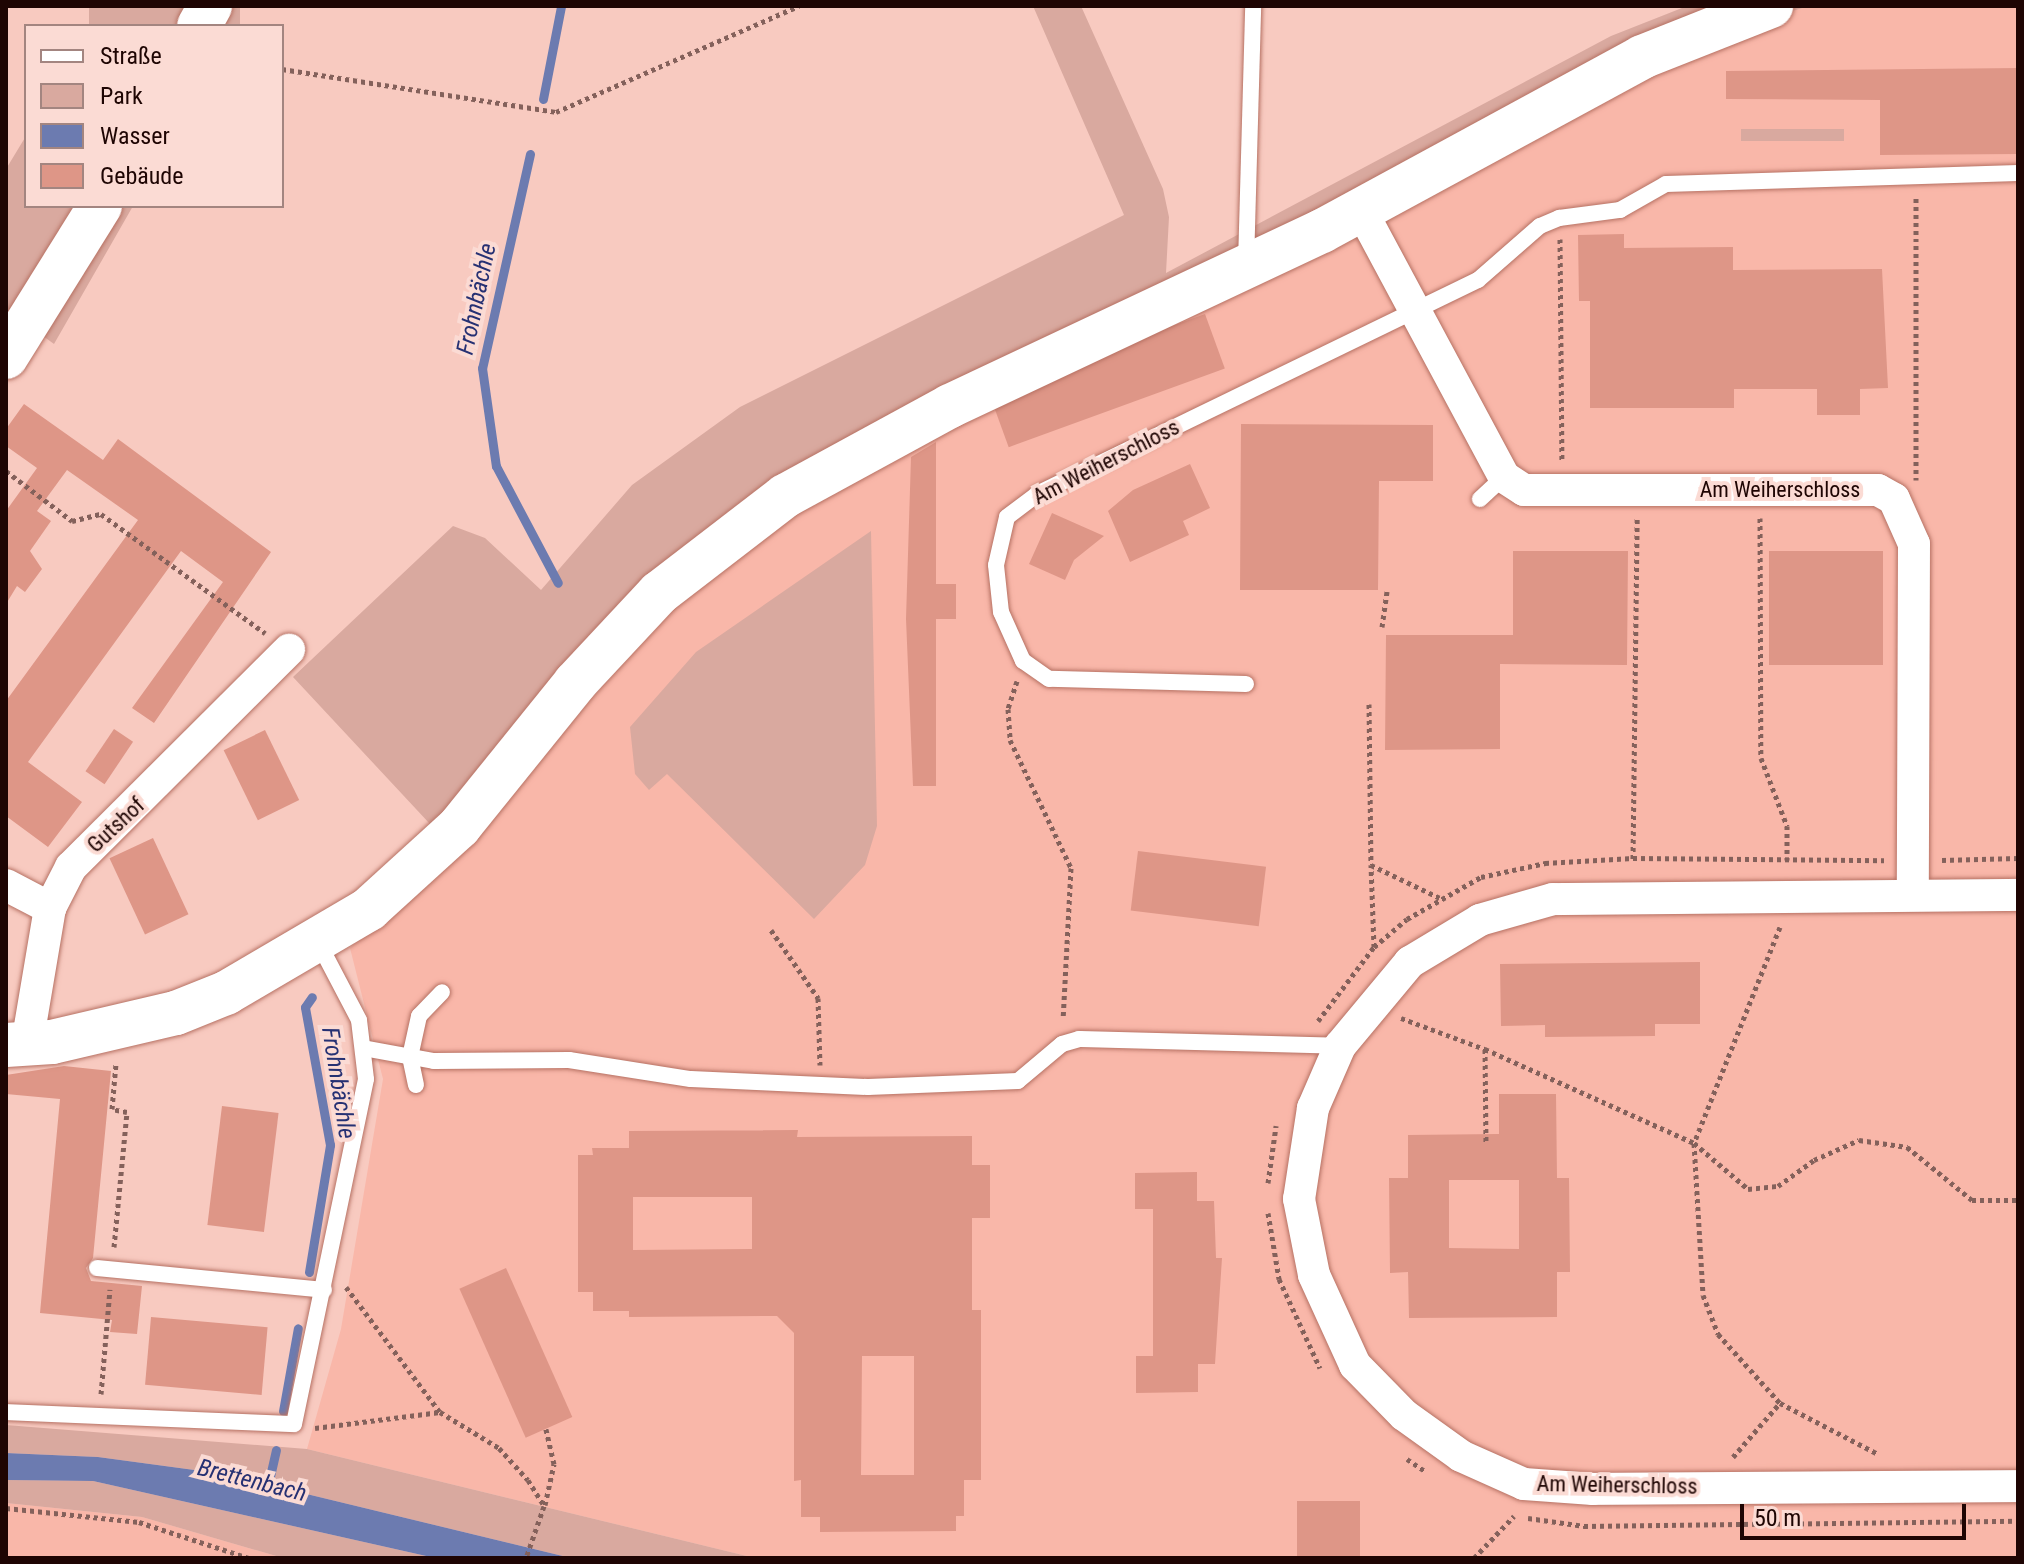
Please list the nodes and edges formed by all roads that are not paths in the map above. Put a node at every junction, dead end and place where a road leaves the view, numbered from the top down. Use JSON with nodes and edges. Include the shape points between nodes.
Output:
{"nodes":[{"id":1,"x":210,"y":6,"type":"edge"},
{"id":2,"x":1253,"y":6,"type":"edge"},
{"id":3,"x":1771,"y":6,"type":"edge"},
{"id":4,"x":200,"y":24,"type":"edge"},
{"id":5,"x":2018,"y":173,"type":"edge"},
{"id":6,"x":99,"y":208,"type":"edge"},
{"id":7,"x":1361,"y":210,"type":"junction"},
{"id":8,"x":1246,"y":268,"type":"junction"},
{"id":9,"x":1418,"y":310,"type":"junction"},
{"id":10,"x":6,"y":357,"type":"edge"},
{"id":11,"x":1504,"y":477,"type":"junction"},
{"id":12,"x":1480,"y":499,"type":"dead end"},
{"id":13,"x":289,"y":650,"type":"road end"},
{"id":14,"x":1246,"y":684,"type":"dead end"},
{"id":15,"x":6,"y":885,"type":"edge"},
{"id":16,"x":1913,"y":894,"type":"junction"},
{"id":17,"x":2018,"y":895,"type":"edge"},
{"id":18,"x":50,"y":908,"type":"junction"},
{"id":19,"x":318,"y":942,"type":"junction"},
{"id":20,"x":442,"y":992,"type":"dead end"},
{"id":21,"x":16,"y":1045,"type":"edge"},
{"id":22,"x":1340,"y":1046,"type":"junction"},
{"id":23,"x":363,"y":1048,"type":"junction"},
{"id":24,"x":410,"y":1057,"type":"junction"},
{"id":25,"x":416,"y":1085,"type":"dead end"},
{"id":26,"x":97,"y":1268,"type":"dead end"},
{"id":27,"x":324,"y":1290,"type":"junction"},
{"id":28,"x":6,"y":1412,"type":"edge"},
{"id":29,"x":2018,"y":1486,"type":"edge"}],
"edges":[{"from":1,"to":4,"type":"street"},
{"from":2,"to":8,"type":"lane"},
{"from":3,"to":7,"type":"street","via":[[1642,57]]},
{"from":5,"to":9,"type":"lane","name":"Am Weiherschloss","via":[[1666,184],[1620,210],[1559,218],[1540,226],[1478,280]]},
{"from":6,"to":10,"type":"street"},
{"from":7,"to":8,"type":"street"},
{"from":7,"to":9,"type":"street"},
{"from":8,"to":19,"type":"street","via":[[936,413],[830,469],[736,531],[617,636],[459,827],[369,909]]},
{"from":9,"to":11,"type":"street"},
{"from":9,"to":14,"type":"lane","name":"Am Weiherschloss","via":[[1037,494],[1007,517],[996,565],[1001,612],[1023,661],[1049,679]]},
{"from":11,"to":12,"type":"lane"},
{"from":11,"to":16,"type":"street","name":"Am Weiherschloss","via":[[1524,490],[1638,489],[1679,497],[1760,489],[1878,490],[1904,513],[1914,544]]},
{"from":13,"to":18,"type":"street","name":"Gutshof","via":[[71,867]]},
{"from":15,"to":18,"type":"street"},
{"from":16,"to":17,"type":"street","name":"Am Weiherschloss"},
{"from":16,"to":22,"type":"street","name":"Am Weiherschloss","via":[[1553,899],[1480,920],[1410,962]]},
{"from":18,"to":21,"type":"street","name":"Gutshof"},
{"from":19,"to":21,"type":"street","via":[[226,993],[176,1013]]},
{"from":19,"to":23,"type":"lane","via":[[350,996]]},
{"from":20,"to":24,"type":"lane","via":[[419,1016]]},
{"from":22,"to":24,"type":"lane","via":[[1062,1044],[1018,1081],[821,1086],[691,1079],[569,1060]]},
{"from":22,"to":29,"type":"street","name":"Am Weiherschloss","via":[[1313,1108],[1299,1199],[1314,1275],[1355,1365],[1404,1415],[1461,1456],[1524,1484]]},
{"from":23,"to":24,"type":"lane"},
{"from":23,"to":27,"type":"lane","via":[[365,1092]]},
{"from":24,"to":25,"type":"lane"},
{"from":26,"to":27,"type":"lane"},
{"from":27,"to":28,"type":"lane","via":[[294,1424]]}]}
